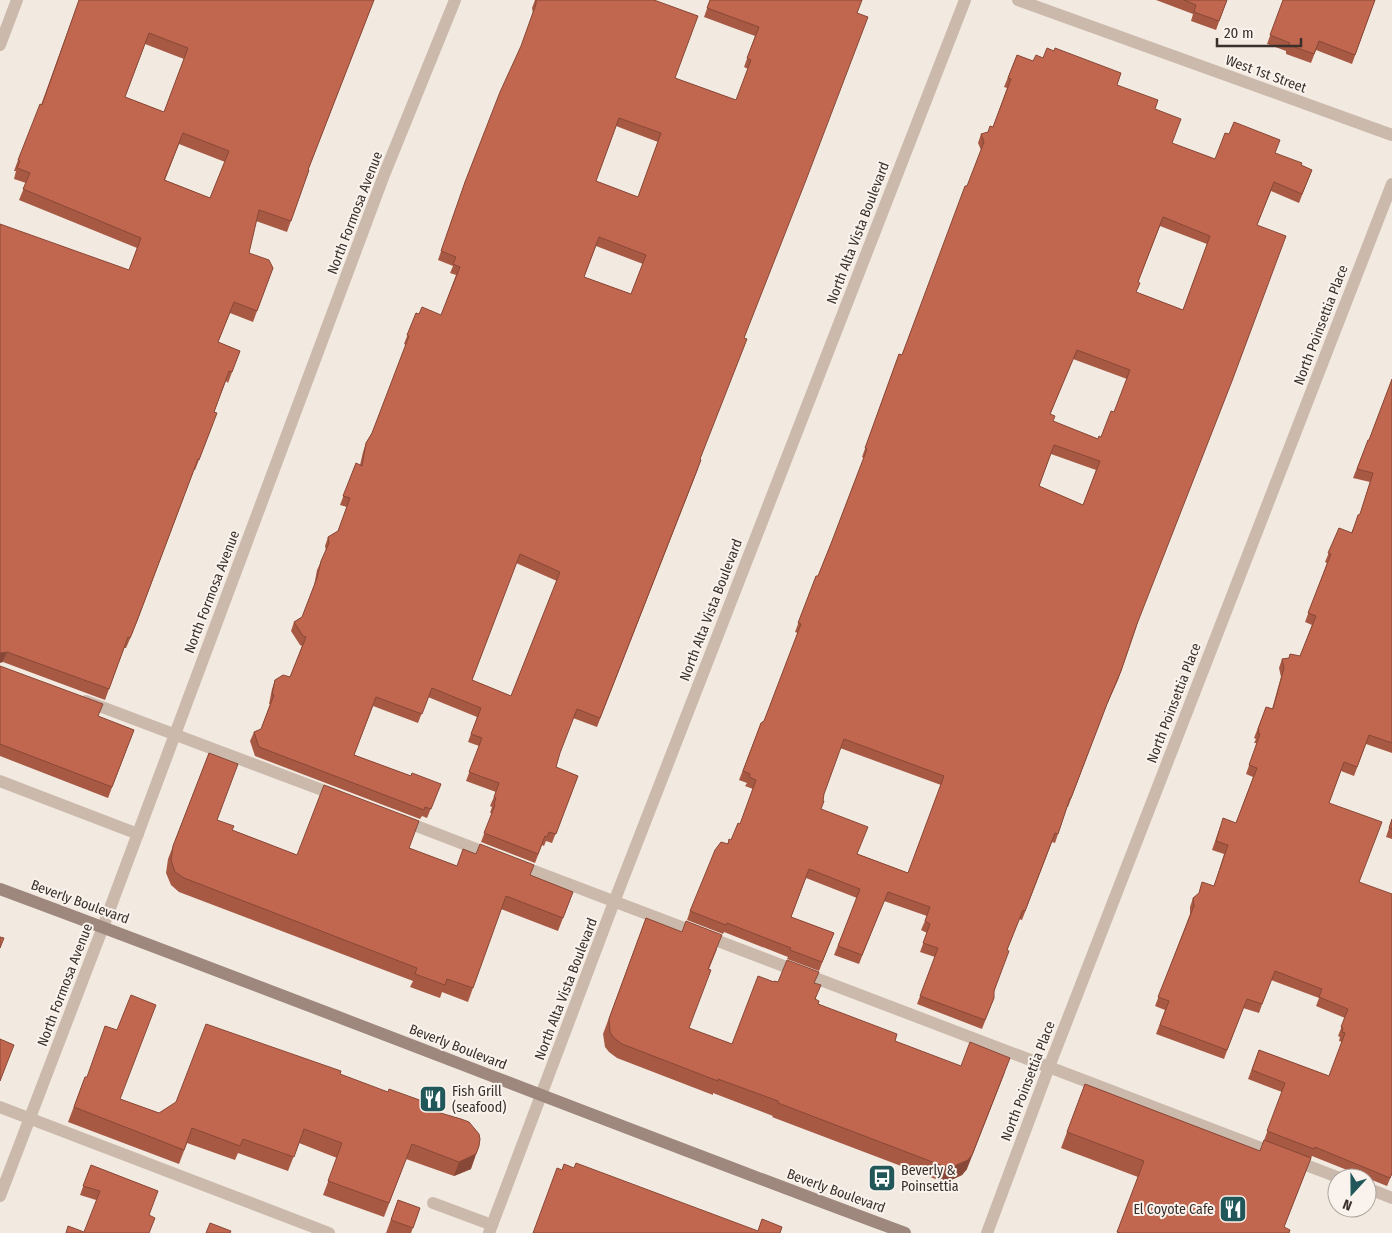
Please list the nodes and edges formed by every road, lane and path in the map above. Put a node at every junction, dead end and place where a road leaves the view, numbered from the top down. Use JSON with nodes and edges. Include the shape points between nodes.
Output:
{"nodes":[{"id":1,"x":17,"y":0,"type":"edge"},
{"id":2,"x":455,"y":0,"type":"edge"},
{"id":3,"x":965,"y":0,"type":"edge"},
{"id":4,"x":1018,"y":0,"type":"edge"},
{"id":5,"x":0,"y":45,"type":"edge"},
{"id":6,"x":1392,"y":135,"type":"edge"},
{"id":7,"x":1392,"y":184,"type":"edge"},
{"id":8,"x":72,"y":696,"type":"edge"},
{"id":9,"x":175,"y":734,"type":"junction"},
{"id":10,"x":0,"y":781,"type":"edge"},
{"id":11,"x":353,"y":802,"type":"edge"},
{"id":12,"x":390,"y":816,"type":"edge"},
{"id":13,"x":138,"y":834,"type":"junction"},
{"id":14,"x":0,"y":889,"type":"edge"},
{"id":15,"x":614,"y":902,"type":"junction"},
{"id":16,"x":103,"y":927,"type":"junction"},
{"id":17,"x":1049,"y":1067,"type":"junction"},
{"id":18,"x":542,"y":1094,"type":"junction"},
{"id":19,"x":0,"y":1107,"type":"edge"},
{"id":20,"x":30,"y":1118,"type":"junction"},
{"id":21,"x":1327,"y":1173,"type":"edge"},
{"id":22,"x":1377,"y":1192,"type":"edge"},
{"id":23,"x":0,"y":1196,"type":"edge"},
{"id":24,"x":1392,"y":1198,"type":"edge"},
{"id":25,"x":433,"y":1203,"type":"dead end"},
{"id":26,"x":491,"y":1229,"type":"edge"},
{"id":27,"x":329,"y":1233,"type":"edge"},
{"id":28,"x":905,"y":1233,"type":"edge"},
{"id":29,"x":987,"y":1233,"type":"edge"}],
"edges":[{"from":1,"to":5,"type":"street"},
{"from":2,"to":9,"type":"street","name":"North Formosa Avenue","via":[[384,175]]},
{"from":3,"to":15,"type":"street","name":"North Alta Vista Boulevard"},
{"from":4,"to":6,"type":"street","name":"West 1st Street"},
{"from":7,"to":17,"type":"street","name":"North Poinsettia Place"},
{"from":8,"to":9,"type":"street"},
{"from":9,"to":11,"type":"street"},
{"from":9,"to":13,"type":"street","name":"North Formosa Avenue"},
{"from":10,"to":13,"type":"street"},
{"from":12,"to":15,"type":"street"},
{"from":13,"to":16,"type":"street","name":"North Formosa Avenue"},
{"from":14,"to":16,"type":"main road","name":"Beverly Boulevard"},
{"from":15,"to":17,"type":"street"},
{"from":15,"to":18,"type":"street","name":"North Alta Vista Boulevard"},
{"from":16,"to":18,"type":"main road","name":"Beverly Boulevard"},
{"from":16,"to":20,"type":"street","name":"North Formosa Avenue"},
{"from":17,"to":21,"type":"street"},
{"from":17,"to":29,"type":"street","name":"North Poinsettia Place"},
{"from":18,"to":26,"type":"street","name":"North Alta Vista Boulevard"},
{"from":18,"to":28,"type":"main road","name":"Beverly Boulevard"},
{"from":19,"to":20,"type":"street"},
{"from":20,"to":23,"type":"street","name":"North Formosa Avenue"},
{"from":20,"to":27,"type":"street"},
{"from":22,"to":24,"type":"street"},
{"from":25,"to":26,"type":"street"}]}
